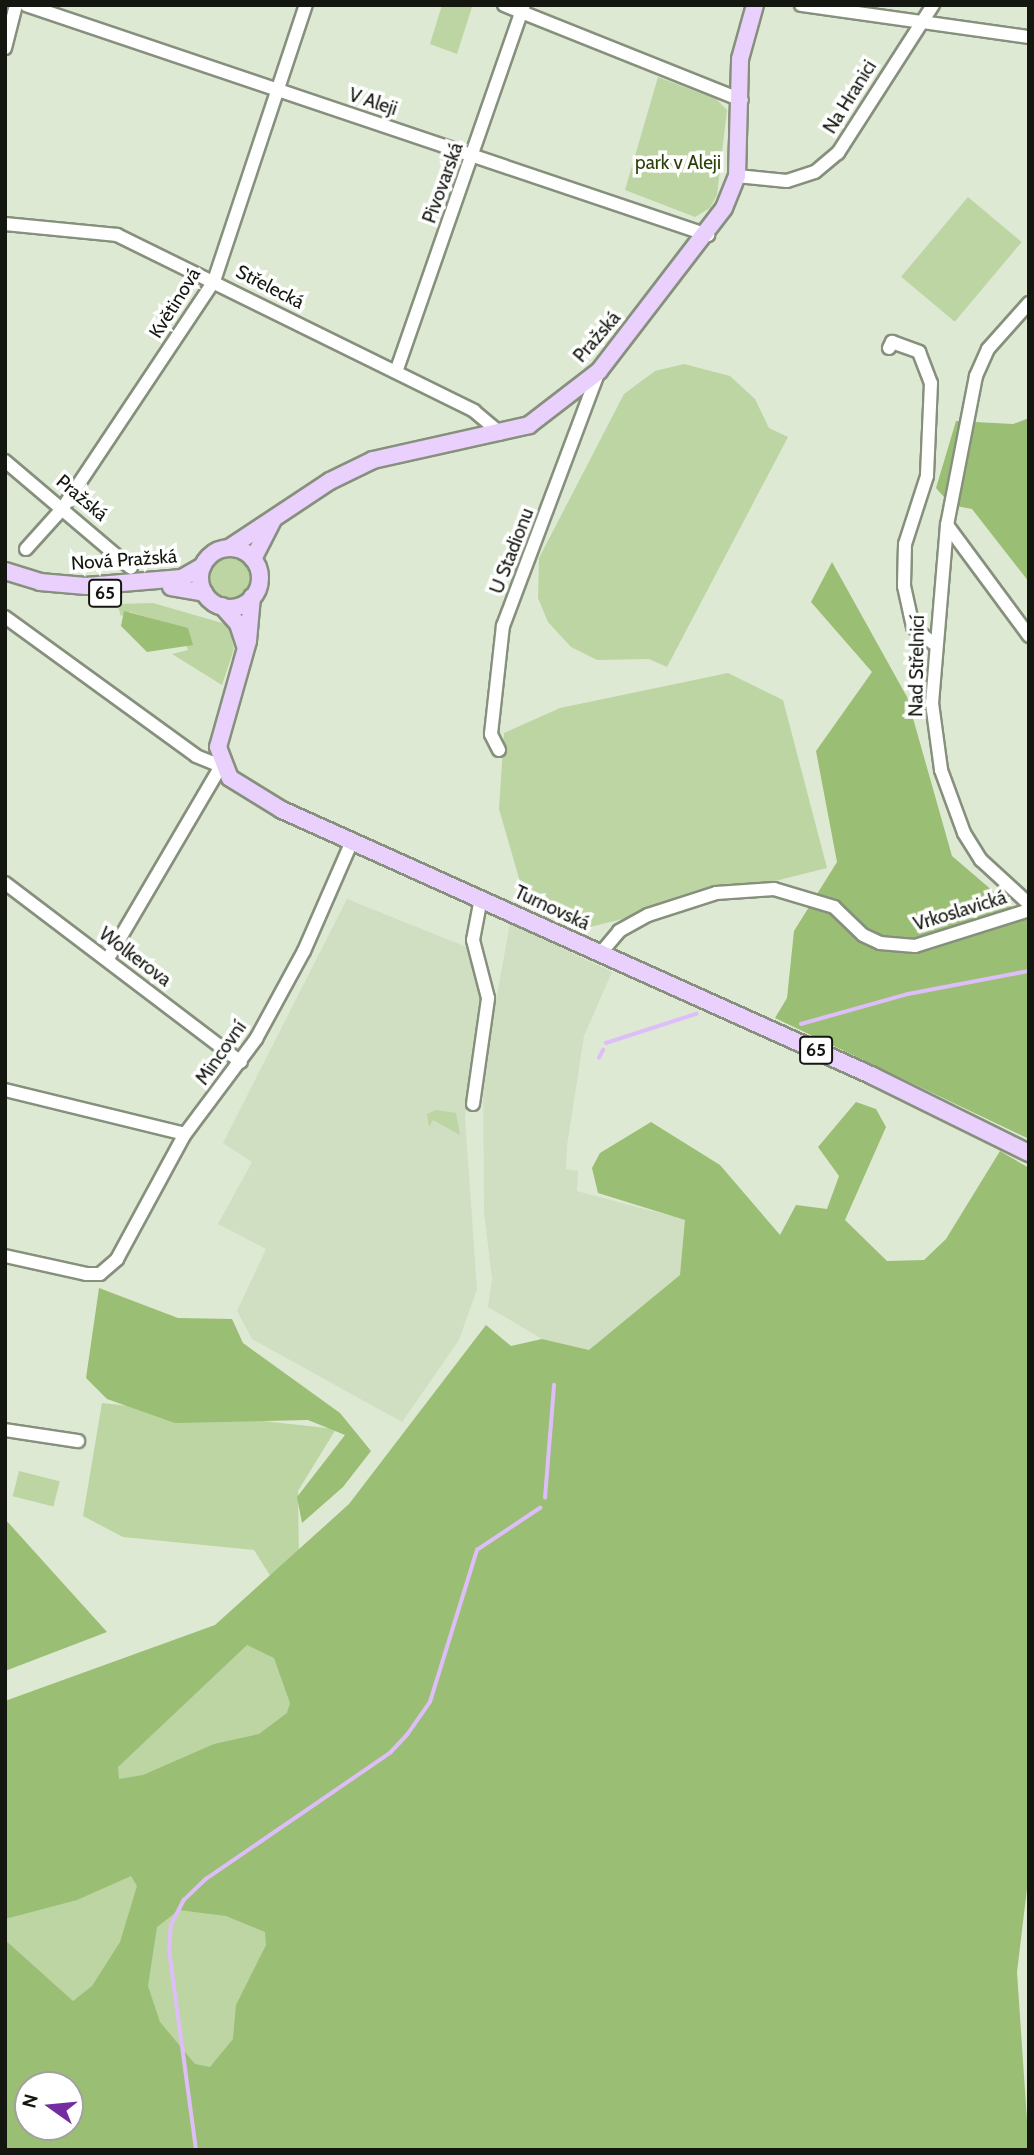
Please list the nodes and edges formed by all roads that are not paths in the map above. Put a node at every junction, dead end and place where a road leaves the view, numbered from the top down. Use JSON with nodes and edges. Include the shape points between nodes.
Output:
{"nodes":[{"id":1,"x":16,"y":5,"type":"edge"},
{"id":2,"x":26,"y":5,"type":"edge"},
{"id":3,"x":306,"y":5,"type":"edge"},
{"id":4,"x":504,"y":5,"type":"edge"},
{"id":5,"x":755,"y":5,"type":"edge"},
{"id":6,"x":801,"y":5,"type":"edge"},
{"id":7,"x":933,"y":5,"type":"edge"},
{"id":8,"x":523,"y":8,"type":"edge"},
{"id":9,"x":920,"y":21,"type":"junction"},
{"id":10,"x":1029,"y":37,"type":"edge"},
{"id":11,"x":5,"y":48,"type":"edge"},
{"id":12,"x":278,"y":90,"type":"junction"},
{"id":13,"x":742,"y":100,"type":"junction"},
{"id":14,"x":474,"y":155,"type":"junction"},
{"id":15,"x":737,"y":176,"type":"junction"},
{"id":16,"x":5,"y":224,"type":"edge"},
{"id":17,"x":708,"y":235,"type":"junction"},
{"id":18,"x":214,"y":281,"type":"junction"},
{"id":19,"x":1029,"y":303,"type":"edge"},
{"id":20,"x":889,"y":348,"type":"dead end"},
{"id":21,"x":599,"y":371,"type":"junction"},
{"id":22,"x":396,"y":372,"type":"junction"},
{"id":23,"x":501,"y":433,"type":"junction"},
{"id":24,"x":5,"y":461,"type":"edge"},
{"id":25,"x":62,"y":509,"type":"junction"},
{"id":26,"x":274,"y":518,"type":"junction"},
{"id":27,"x":947,"y":525,"type":"junction"},
{"id":28,"x":229,"y":548,"type":"junction"},
{"id":29,"x":26,"y":550,"type":"dead end"},
{"id":30,"x":253,"y":559,"type":"junction"},
{"id":31,"x":202,"y":566,"type":"junction"},
{"id":32,"x":131,"y":568,"type":"dead end"},
{"id":33,"x":5,"y":571,"type":"edge"},
{"id":34,"x":5,"y":582,"type":"edge"},
{"id":35,"x":204,"y":593,"type":"junction"},
{"id":36,"x":252,"y":597,"type":"junction"},
{"id":37,"x":222,"y":606,"type":"junction"},
{"id":38,"x":5,"y":617,"type":"edge"},
{"id":39,"x":1029,"y":636,"type":"edge"},
{"id":40,"x":933,"y":643,"type":"junction"},
{"id":41,"x":246,"y":651,"type":"junction"},
{"id":42,"x":499,"y":750,"type":"dead end"},
{"id":43,"x":221,"y":766,"type":"junction"},
{"id":44,"x":352,"y":841,"type":"junction"},
{"id":45,"x":5,"y":883,"type":"edge"},
{"id":46,"x":481,"y":898,"type":"junction"},
{"id":47,"x":1029,"y":904,"type":"edge"},
{"id":48,"x":1029,"y":910,"type":"edge"},
{"id":49,"x":600,"y":954,"type":"junction"},
{"id":50,"x":107,"y":960,"type":"junction"},
{"id":51,"x":241,"y":1062,"type":"junction"},
{"id":52,"x":5,"y":1090,"type":"edge"},
{"id":53,"x":473,"y":1104,"type":"dead end"},
{"id":54,"x":186,"y":1134,"type":"junction"},
{"id":55,"x":1029,"y":1153,"type":"edge"},
{"id":56,"x":5,"y":1256,"type":"edge"},
{"id":57,"x":5,"y":1430,"type":"edge"},
{"id":58,"x":78,"y":1441,"type":"dead end"}],
"edges":[{"from":1,"to":11,"type":"street"},
{"from":2,"to":12,"type":"street","name":"V Aleji"},
{"from":3,"to":12,"type":"street","name":"Květinová"},
{"from":4,"to":8,"type":"street"},
{"from":5,"to":13,"type":"main road","name":"Pražská","via":[[740,59]]},
{"from":6,"to":9,"type":"street"},
{"from":7,"to":9,"type":"street","name":"Na Hranici"},
{"from":8,"to":13,"type":"street"},
{"from":8,"to":14,"type":"street","name":"Pivovarská"},
{"from":9,"to":10,"type":"street"},
{"from":9,"to":15,"type":"street","name":"Na Hranici","via":[[838,153],[815,172],[787,181]]},
{"from":12,"to":14,"type":"street","name":"V Aleji"},
{"from":12,"to":18,"type":"street","name":"Květinová"},
{"from":13,"to":15,"type":"main road","name":"Pražská"},
{"from":14,"to":17,"type":"street","name":"V Aleji"},
{"from":14,"to":22,"type":"street","name":"Pivovarská"},
{"from":15,"to":17,"type":"main road","name":"Pražská"},
{"from":16,"to":18,"type":"street","name":"Střelecká","via":[[117,235]]},
{"from":17,"to":21,"type":"main road","name":"Pražská"},
{"from":18,"to":22,"type":"street","name":"Střelecká"},
{"from":18,"to":25,"type":"street","name":"Květinová"},
{"from":19,"to":27,"type":"street","name":"Nad Střelnicí","via":[[988,349],[976,376]]},
{"from":20,"to":40,"type":"street","via":[[892,342],[919,352],[931,383],[927,476],[905,544],[904,586],[913,627]]},
{"from":21,"to":23,"type":"main road","name":"Pražská","via":[[548,412]]},
{"from":21,"to":42,"type":"street","name":"U Stadionu","via":[[503,626],[491,734]]},
{"from":22,"to":23,"type":"street","name":"Střelecká","via":[[474,411]]},
{"from":23,"to":26,"type":"main road","name":"Pražská","via":[[373,460]]},
{"from":24,"to":25,"type":"street","name":"Pražská"},
{"from":25,"to":29,"type":"street","name":"Květinová"},
{"from":25,"to":32,"type":"street","name":"Pražská"},
{"from":26,"to":28,"type":"main road","name":"Pražská"},
{"from":26,"to":30,"type":"main road","name":"Pražská","via":[[255,545]]},
{"from":27,"to":39,"type":"street"},
{"from":27,"to":40,"type":"street","name":"Nad Střelnicí"},
{"from":28,"to":30,"type":"main road"},
{"from":28,"to":31,"type":"main road","name":"Pražská","number":"65","via":[[213,553]]},
{"from":30,"to":36,"type":"main road","name":"Pražská","via":[[259,582]]},
{"from":31,"to":33,"type":"main road","name":"Nová Pražská","number":"65","via":[[182,578],[86,586],[40,582]]},
{"from":31,"to":35,"type":"main road"},
{"from":34,"to":35,"type":"main road","name":"Nová Pražská","number":"65","via":[[70,595],[183,586]]},
{"from":35,"to":37,"type":"main road","number":"65"},
{"from":36,"to":37,"type":"main road","via":[[238,606]]},
{"from":36,"to":41,"type":"main road"},
{"from":37,"to":41,"type":"main road","number":"65","via":[[238,624]]},
{"from":38,"to":43,"type":"street","via":[[196,756]]},
{"from":40,"to":47,"type":"street","name":"Nad Střelnicí","via":[[932,703],[941,770],[954,808],[981,860]]},
{"from":41,"to":43,"type":"main road","via":[[220,739]]},
{"from":43,"to":44,"type":"main road","name":"Turnovská","number":"65","via":[[260,798]]},
{"from":43,"to":50,"type":"street"},
{"from":44,"to":46,"type":"main road","name":"Turnovská","number":"65"},
{"from":44,"to":51,"type":"street","name":"Mincovní","via":[[304,951]]},
{"from":45,"to":50,"type":"street","name":"Wolkerova"},
{"from":46,"to":49,"type":"main road","name":"Turnovská","number":"65"},
{"from":46,"to":53,"type":"street","via":[[473,940],[488,998]]},
{"from":48,"to":49,"type":"street","name":"Vrkoslavická","via":[[915,946],[880,943],[863,935],[834,907],[774,889],[716,893],[648,915],[619,931]]},
{"from":49,"to":55,"type":"main road","name":"Turnovská","number":"65","via":[[873,1076]]},
{"from":50,"to":51,"type":"street","name":"Wolkerova"},
{"from":51,"to":54,"type":"street","name":"Mincovní"},
{"from":52,"to":54,"type":"street"},
{"from":54,"to":56,"type":"street","name":"Mincovní","via":[[117,1259],[100,1273]]},
{"from":57,"to":58,"type":"street"}]}
